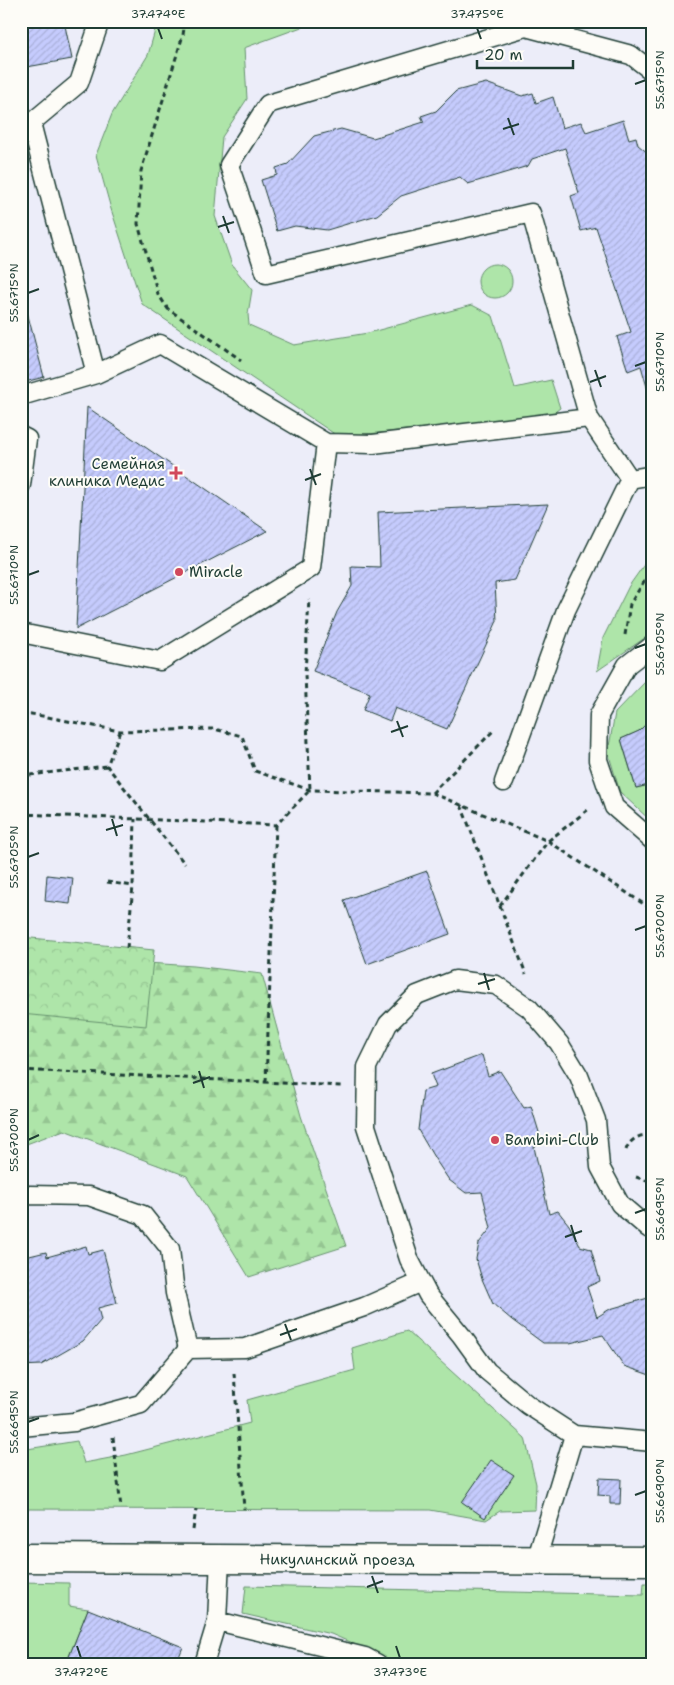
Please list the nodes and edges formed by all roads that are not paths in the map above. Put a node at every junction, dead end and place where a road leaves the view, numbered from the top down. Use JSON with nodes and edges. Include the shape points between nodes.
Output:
{"nodes":[{"id":1,"x":100,"y":21,"type":"edge"},
{"id":2,"x":525,"y":24,"type":"edge"},
{"id":3,"x":653,"y":72,"type":"edge"},
{"id":4,"x":96,"y":374,"type":"junction"},
{"id":5,"x":21,"y":396,"type":"edge"},
{"id":6,"x":589,"y":418,"type":"junction"},
{"id":7,"x":21,"y":436,"type":"edge"},
{"id":8,"x":326,"y":443,"type":"junction"},
{"id":9,"x":653,"y":475,"type":"edge"},
{"id":10,"x":630,"y":480,"type":"junction"},
{"id":11,"x":21,"y":486,"type":"edge"},
{"id":12,"x":21,"y":633,"type":"edge"},
{"id":13,"x":653,"y":646,"type":"edge"},
{"id":14,"x":504,"y":782,"type":"dead end"},
{"id":15,"x":653,"y":841,"type":"edge"},
{"id":16,"x":21,"y":1197,"type":"edge"},
{"id":17,"x":653,"y":1228,"type":"edge"},
{"id":18,"x":421,"y":1282,"type":"junction"},
{"id":19,"x":188,"y":1349,"type":"junction"},
{"id":20,"x":21,"y":1427,"type":"edge"},
{"id":21,"x":574,"y":1435,"type":"junction"},
{"id":22,"x":653,"y":1442,"type":"edge"},
{"id":23,"x":21,"y":1558,"type":"edge"},
{"id":24,"x":220,"y":1559,"type":"junction"},
{"id":25,"x":536,"y":1561,"type":"junction"},
{"id":26,"x":653,"y":1561,"type":"edge"},
{"id":27,"x":217,"y":1620,"type":"junction"},
{"id":28,"x":204,"y":1664,"type":"edge"},
{"id":29,"x":378,"y":1664,"type":"edge"}],
"edges":[{"from":1,"to":4,"type":"lane","via":[[80,82],[31,123]]},
{"from":2,"to":3,"type":"lane","via":[[631,55]]},
{"from":2,"to":6,"type":"lane","via":[[268,104],[229,165],[266,274],[531,213]]},
{"from":4,"to":5,"type":"lane"},
{"from":4,"to":8,"type":"lane","via":[[160,344]]},
{"from":6,"to":8,"type":"lane","via":[[373,444]]},
{"from":6,"to":10,"type":"lane"},
{"from":7,"to":11,"type":"lane","via":[[27,439]]},
{"from":8,"to":12,"type":"lane","via":[[311,568],[160,661]]},
{"from":9,"to":10,"type":"lane"},
{"from":10,"to":14,"type":"lane","via":[[566,610]]},
{"from":13,"to":15,"type":"lane","via":[[627,665],[599,715],[598,760],[614,807]]},
{"from":16,"to":19,"type":"lane","via":[[89,1196],[143,1215],[170,1248],[175,1293]]},
{"from":17,"to":18,"type":"lane","via":[[648,1228],[620,1204],[600,1168],[596,1120],[579,1076],[559,1044],[530,1008],[496,985],[455,980],[417,995],[388,1024],[367,1067],[366,1126],[409,1259]]},
{"from":18,"to":19,"type":"lane","via":[[364,1307],[245,1348]]},
{"from":18,"to":21,"type":"lane","via":[[487,1371],[528,1405]]},
{"from":19,"to":20,"type":"lane","via":[[141,1404],[74,1422]]},
{"from":21,"to":22,"type":"lane"},
{"from":21,"to":25,"type":"lane"},
{"from":23,"to":24,"type":"street","name":"Никулинский проезд"},
{"from":24,"to":25,"type":"street","name":"Никулинский проезд"},
{"from":24,"to":27,"type":"lane"},
{"from":25,"to":26,"type":"street","name":"Никулинский проезд"},
{"from":27,"to":28,"type":"lane"},
{"from":27,"to":29,"type":"lane","via":[[365,1657]]}]}
